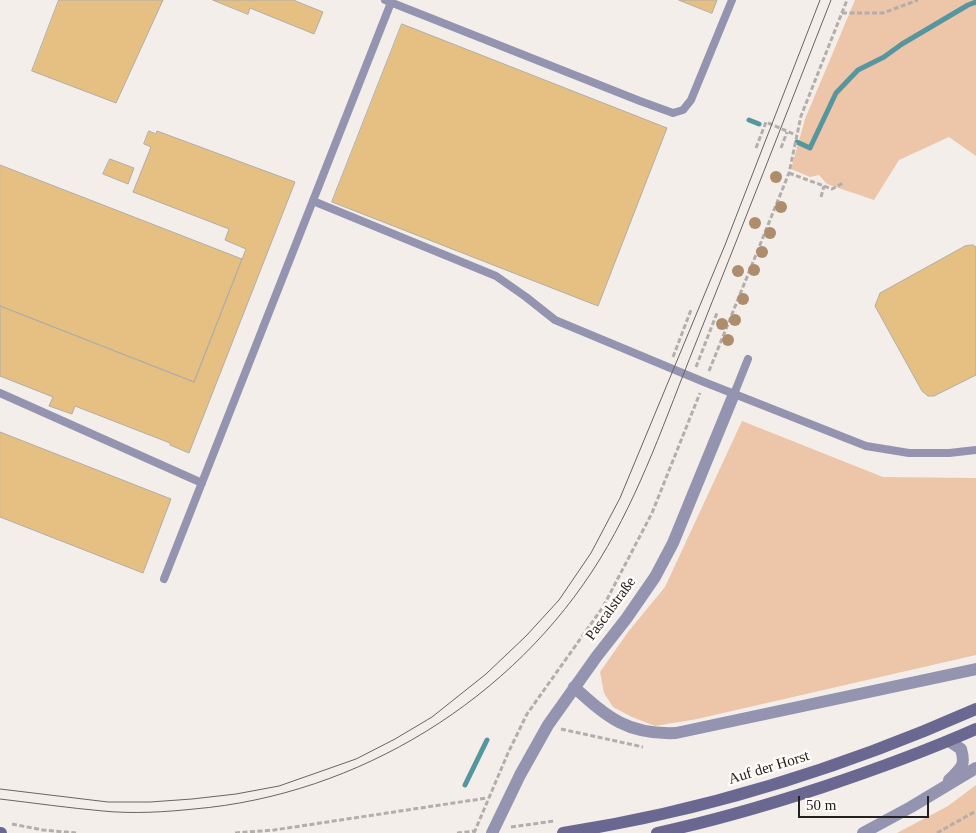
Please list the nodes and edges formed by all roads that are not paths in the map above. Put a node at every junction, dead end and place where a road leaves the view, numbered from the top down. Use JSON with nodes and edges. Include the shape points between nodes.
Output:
{"nodes":[{"id":1,"x":732,"y":0,"type":"edge"},
{"id":2,"x":389,"y":1,"type":"edge"},
{"id":3,"x":313,"y":201,"type":"junction"},
{"id":4,"x":748,"y":359,"type":"dead end"},
{"id":5,"x":0,"y":393,"type":"edge"},
{"id":6,"x":734,"y":394,"type":"junction"},
{"id":7,"x":976,"y":450,"type":"edge"},
{"id":8,"x":202,"y":483,"type":"junction"},
{"id":9,"x":164,"y":579,"type":"dead end"},
{"id":10,"x":976,"y":669,"type":"edge"},
{"id":11,"x":574,"y":687,"type":"junction"},
{"id":12,"x":976,"y":709,"type":"edge"},
{"id":13,"x":976,"y":729,"type":"edge"},
{"id":14,"x":949,"y":741,"type":"junction"},
{"id":15,"x":976,"y":768,"type":"edge"},
{"id":16,"x":936,"y":792,"type":"junction"},
{"id":17,"x":562,"y":827,"type":"edge"},
{"id":18,"x":492,"y":833,"type":"edge"},
{"id":19,"x":657,"y":833,"type":"edge"},
{"id":20,"x":863,"y":833,"type":"edge"}],
"edges":[{"from":1,"to":2,"type":"lane","via":[[691,100],[683,110],[673,113]]},
{"from":2,"to":3,"type":"lane"},
{"from":3,"to":6,"type":"lane","via":[[496,276],[554,320]]},
{"from":3,"to":8,"type":"lane"},
{"from":4,"to":6,"type":"lane"},
{"from":5,"to":8,"type":"lane"},
{"from":6,"to":7,"type":"lane","via":[[866,446],[909,453]]},
{"from":6,"to":11,"type":"street","name":"Pascalstraße","via":[[673,542],[654,577],[626,620]]},
{"from":8,"to":9,"type":"lane"},
{"from":10,"to":11,"type":"street","via":[[676,733],[640,731],[618,722]]},
{"from":11,"to":18,"type":"street","name":"Pascalstraße","via":[[534,750]]},
{"from":12,"to":17,"type":"street","name":"Auf der Horst","via":[[886,746],[762,788],[659,815]]},
{"from":13,"to":14,"type":"street"},
{"from":14,"to":16,"type":"street","via":[[961,749],[964,759]]},
{"from":14,"to":19,"type":"street","via":[[770,804]]},
{"from":15,"to":16,"type":"street"},
{"from":16,"to":20,"type":"street"}]}
